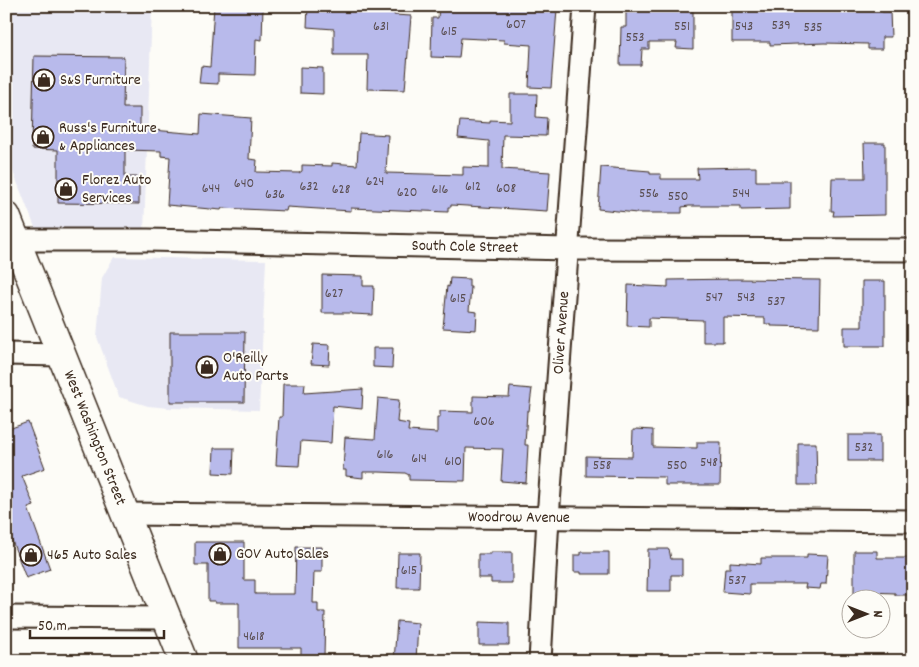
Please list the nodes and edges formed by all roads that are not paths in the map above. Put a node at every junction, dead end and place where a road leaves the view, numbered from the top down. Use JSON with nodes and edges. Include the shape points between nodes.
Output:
{"nodes":[{"id":1,"x":585,"y":6,"type":"edge"},
{"id":2,"x":11,"y":228,"type":"edge"},
{"id":3,"x":568,"y":249,"type":"junction"},
{"id":4,"x":913,"y":250,"type":"edge"},
{"id":5,"x":6,"y":354,"type":"edge"},
{"id":6,"x":62,"y":355,"type":"junction"},
{"id":7,"x":125,"y":514,"type":"junction"},
{"id":8,"x":548,"y":518,"type":"junction"},
{"id":9,"x":913,"y":521,"type":"edge"},
{"id":10,"x":6,"y":616,"type":"edge"},
{"id":11,"x":167,"y":618,"type":"junction"},
{"id":12,"x":184,"y":661,"type":"edge"},
{"id":13,"x":540,"y":661,"type":"edge"}],
"edges":[{"from":1,"to":3,"type":"street","name":"Oliver Avenue"},
{"from":2,"to":3,"type":"street","name":"South Cole Street","via":[[158,240]]},
{"from":2,"to":6,"type":"main road","name":"West Washington Street"},
{"from":3,"to":4,"type":"street","name":"South Cole Street"},
{"from":3,"to":8,"type":"street","name":"Oliver Avenue"},
{"from":5,"to":6,"type":"street"},
{"from":6,"to":7,"type":"main road","name":"West Washington Street"},
{"from":7,"to":8,"type":"street","name":"Woodrow Avenue"},
{"from":7,"to":11,"type":"main road","name":"West Washington Street"},
{"from":8,"to":9,"type":"street","name":"Woodrow Avenue"},
{"from":8,"to":13,"type":"street","name":"Oliver Avenue"},
{"from":10,"to":11,"type":"street"},
{"from":11,"to":12,"type":"main road","name":"West Washington Street"}]}
